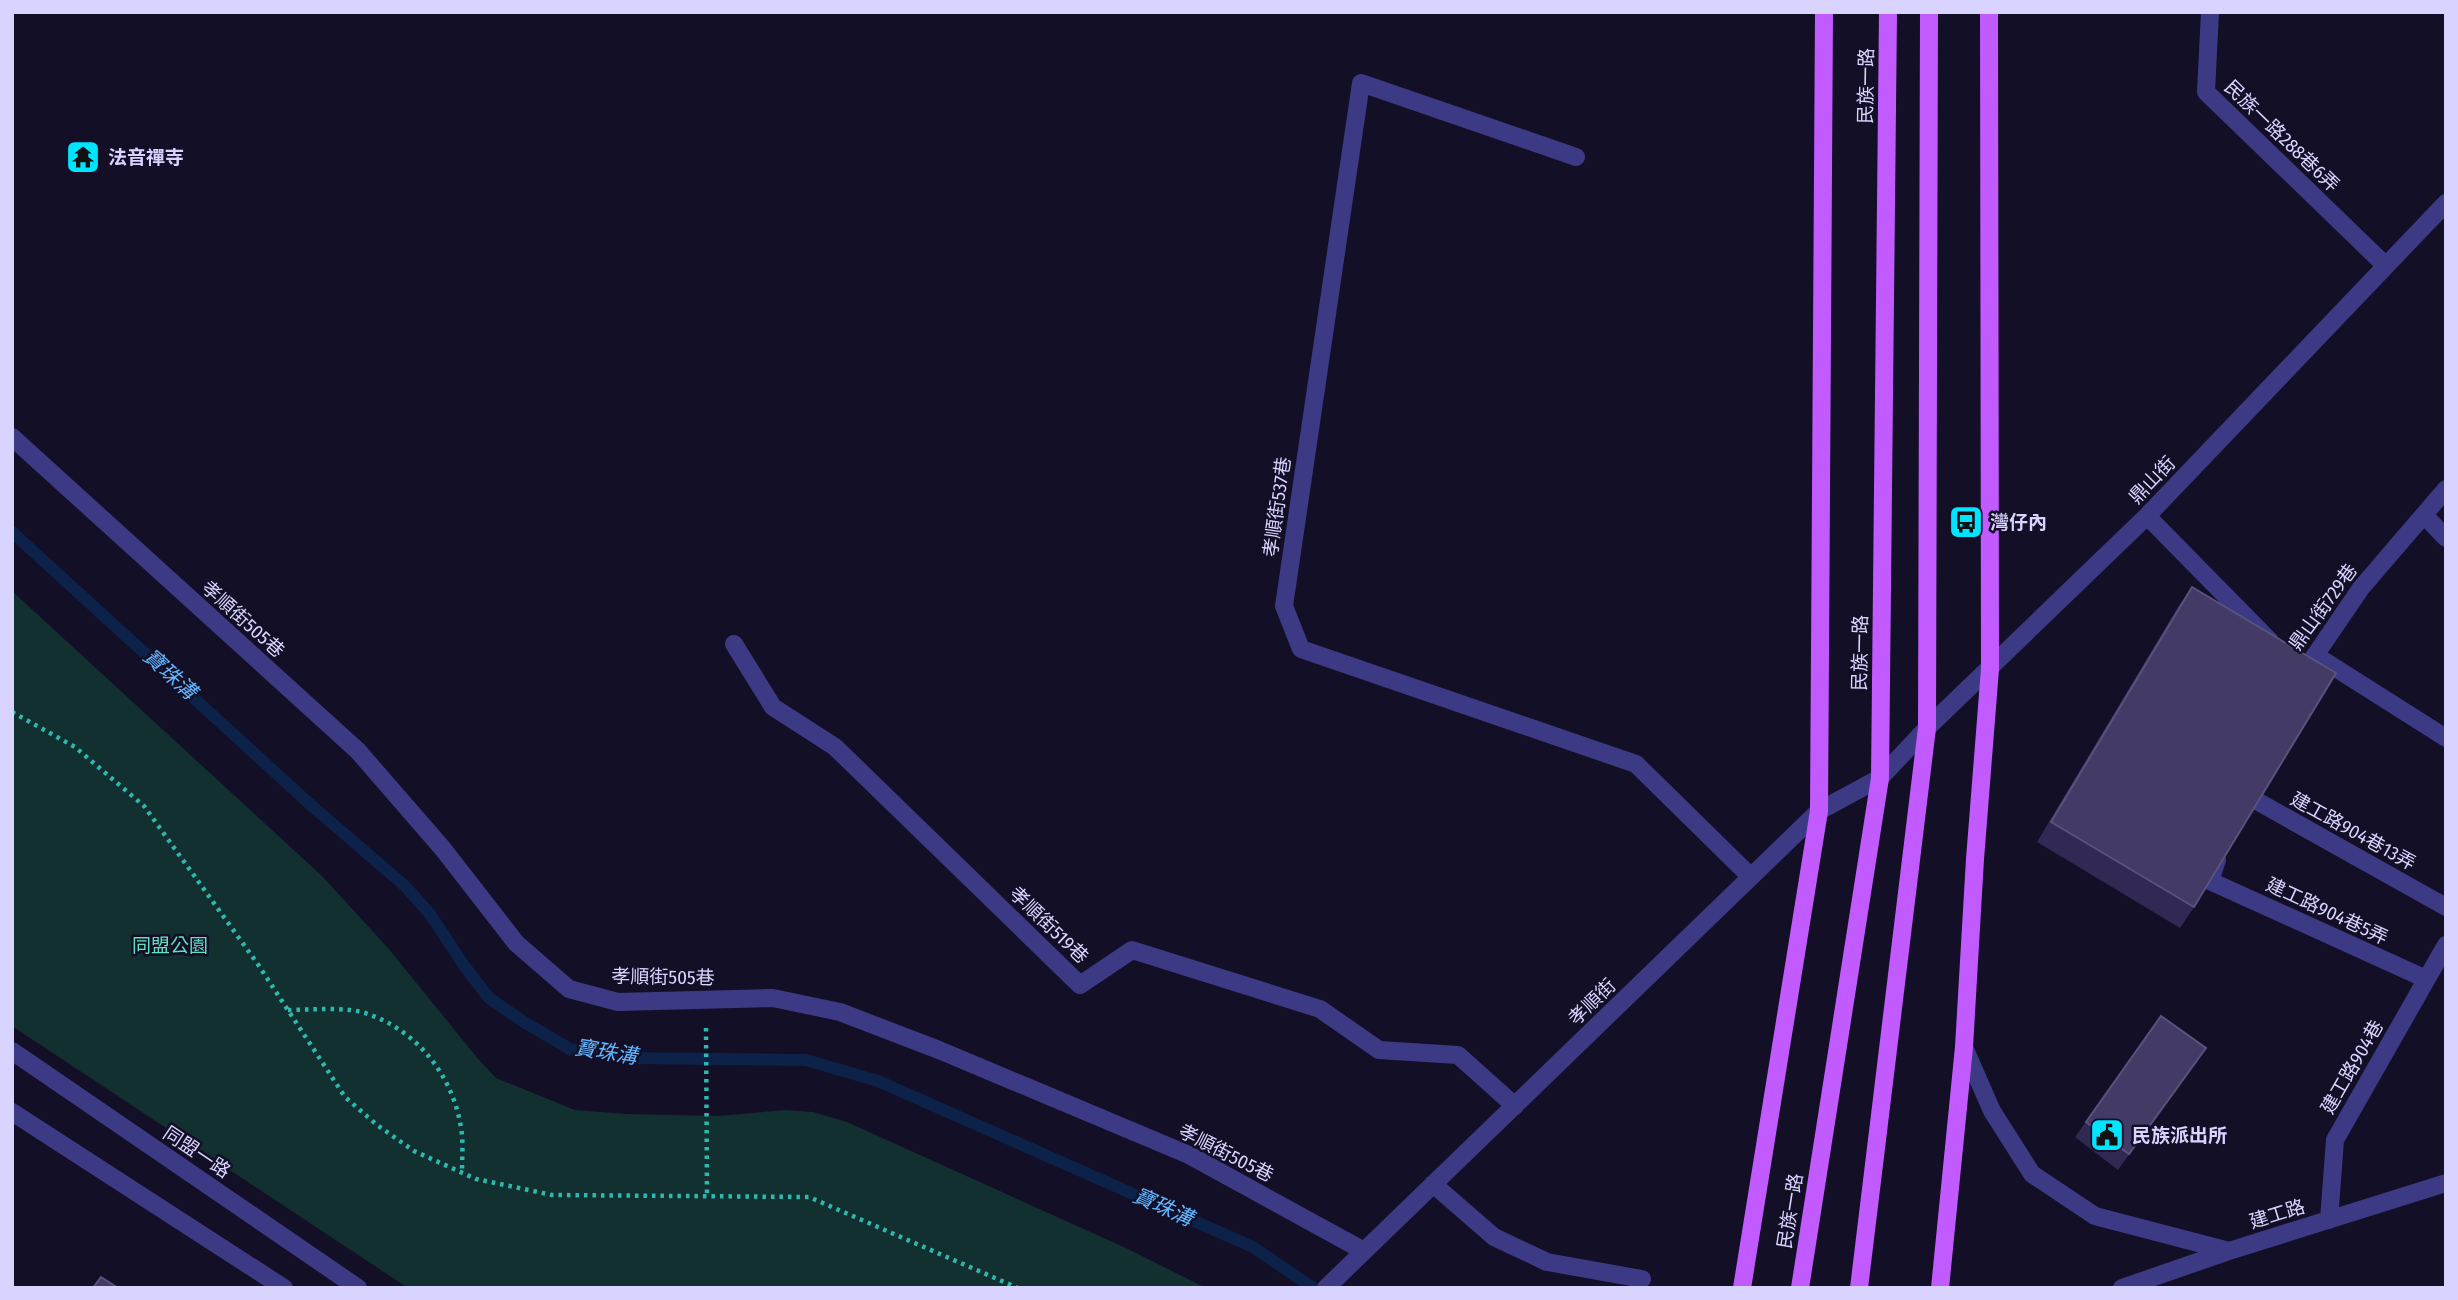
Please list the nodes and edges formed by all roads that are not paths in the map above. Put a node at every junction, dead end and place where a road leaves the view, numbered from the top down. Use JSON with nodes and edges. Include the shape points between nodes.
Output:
{"nodes":[{"id":1,"x":1824,"y":12,"type":"edge"},
{"id":2,"x":1888,"y":12,"type":"edge"},
{"id":3,"x":1929,"y":12,"type":"edge"},
{"id":4,"x":1989,"y":12,"type":"edge"},
{"id":5,"x":2210,"y":12,"type":"edge"},
{"id":6,"x":1576,"y":157,"type":"dead end"},
{"id":7,"x":2445,"y":205,"type":"edge"},
{"id":8,"x":2386,"y":266,"type":"junction"},
{"id":9,"x":12,"y":437,"type":"edge"},
{"id":10,"x":2446,"y":489,"type":"edge"},
{"id":11,"x":2424,"y":514,"type":"junction"},
{"id":12,"x":2147,"y":516,"type":"junction"},
{"id":13,"x":2446,"y":538,"type":"edge"},
{"id":14,"x":734,"y":644,"type":"dead end"},
{"id":15,"x":2315,"y":655,"type":"junction"},
{"id":16,"x":2293,"y":663,"type":"junction"},
{"id":17,"x":1990,"y":668,"type":"junction"},
{"id":18,"x":2290,"y":697,"type":"edge"},
{"id":19,"x":1927,"y":728,"type":"junction"},
{"id":20,"x":2446,"y":738,"type":"edge"},
{"id":21,"x":1880,"y":778,"type":"junction"},
{"id":22,"x":2240,"y":792,"type":"edge"},
{"id":23,"x":1819,"y":811,"type":"junction"},
{"id":24,"x":2223,"y":842,"type":"edge"},
{"id":25,"x":1752,"y":877,"type":"junction"},
{"id":26,"x":2446,"y":907,"type":"edge"},
{"id":27,"x":2446,"y":945,"type":"edge"},
{"id":28,"x":2426,"y":979,"type":"junction"},
{"id":29,"x":1964,"y":1046,"type":"junction"},
{"id":30,"x":12,"y":1051,"type":"edge"},
{"id":31,"x":1515,"y":1106,"type":"junction"},
{"id":32,"x":12,"y":1112,"type":"edge"},
{"id":33,"x":2446,"y":1183,"type":"edge"},
{"id":34,"x":1433,"y":1184,"type":"junction"},
{"id":35,"x":2329,"y":1220,"type":"junction"},
{"id":36,"x":1364,"y":1251,"type":"junction"},
{"id":37,"x":2229,"y":1251,"type":"junction"},
{"id":38,"x":1642,"y":1279,"type":"dead end"},
{"id":39,"x":284,"y":1288,"type":"edge"},
{"id":40,"x":358,"y":1288,"type":"edge"},
{"id":41,"x":1326,"y":1288,"type":"edge"},
{"id":42,"x":1742,"y":1288,"type":"edge"},
{"id":43,"x":1800,"y":1288,"type":"edge"},
{"id":44,"x":1859,"y":1288,"type":"edge"},
{"id":45,"x":1940,"y":1288,"type":"edge"},
{"id":46,"x":2122,"y":1288,"type":"edge"}],
"edges":[{"from":1,"to":23,"type":"main road","name":"民族一路"},
{"from":2,"to":21,"type":"main road","name":"民族一路"},
{"from":3,"to":19,"type":"main road"},
{"from":4,"to":17,"type":"main road"},
{"from":5,"to":8,"type":"street","name":"民族一路288巷6弄","via":[[2206,92]]},
{"from":6,"to":25,"type":"street","name":"孝順街537巷","via":[[1361,83],[1284,607],[1301,649],[1636,764]]},
{"from":7,"to":8,"type":"street","name":"鼎山街"},
{"from":8,"to":12,"type":"street","name":"鼎山街"},
{"from":9,"to":36,"type":"street","name":"孝順街505巷","via":[[358,751],[516,943],[569,989],[618,1002],[773,998],[840,1012],[1189,1155]]},
{"from":10,"to":11,"type":"street","name":"鼎山街729巷"},
{"from":11,"to":13,"type":"street"},
{"from":11,"to":15,"type":"street","name":"鼎山街729巷","via":[[2361,588]]},
{"from":12,"to":16,"type":"street"},
{"from":12,"to":17,"type":"street","name":"鼎山街"},
{"from":14,"to":31,"type":"street","name":"孝順街519巷","via":[[773,707],[835,747],[1080,985],[1132,950],[1320,1009],[1379,1050],[1458,1055]]},
{"from":15,"to":16,"type":"street","name":"鼎山街729巷"},
{"from":15,"to":20,"type":"street"},
{"from":16,"to":18,"type":"street","name":"鼎山街729巷"},
{"from":17,"to":19,"type":"street","name":"鼎山街"},
{"from":17,"to":29,"type":"main road"},
{"from":19,"to":21,"type":"street","name":"鼎山街"},
{"from":19,"to":44,"type":"main road"},
{"from":21,"to":23,"type":"street","name":"孝順街"},
{"from":21,"to":43,"type":"main road","name":"民族一路"},
{"from":22,"to":26,"type":"street","name":"建工路904巷13弄"},
{"from":23,"to":25,"type":"street","name":"孝順街"},
{"from":23,"to":42,"type":"main road","name":"民族一路"},
{"from":24,"to":28,"type":"street","name":"建工路904巷5弄","via":[[2210,881]]},
{"from":25,"to":31,"type":"street","name":"孝順街"},
{"from":27,"to":28,"type":"street","name":"建工路904巷"},
{"from":28,"to":35,"type":"street","name":"建工路904巷","via":[[2335,1140]]},
{"from":29,"to":37,"type":"street","via":[[1992,1111],[2032,1174],[2095,1216]]},
{"from":29,"to":45,"type":"main road"},
{"from":30,"to":40,"type":"street","name":"同盟一路"},
{"from":31,"to":34,"type":"street","name":"孝順街"},
{"from":32,"to":39,"type":"street"},
{"from":33,"to":35,"type":"street","name":"建工路"},
{"from":34,"to":36,"type":"street","name":"孝順街"},
{"from":34,"to":38,"type":"street","via":[[1494,1237],[1547,1262]]},
{"from":35,"to":37,"type":"street","name":"建工路"},
{"from":36,"to":41,"type":"street","name":"孝順街"},
{"from":37,"to":46,"type":"street","name":"建工路"}]}
